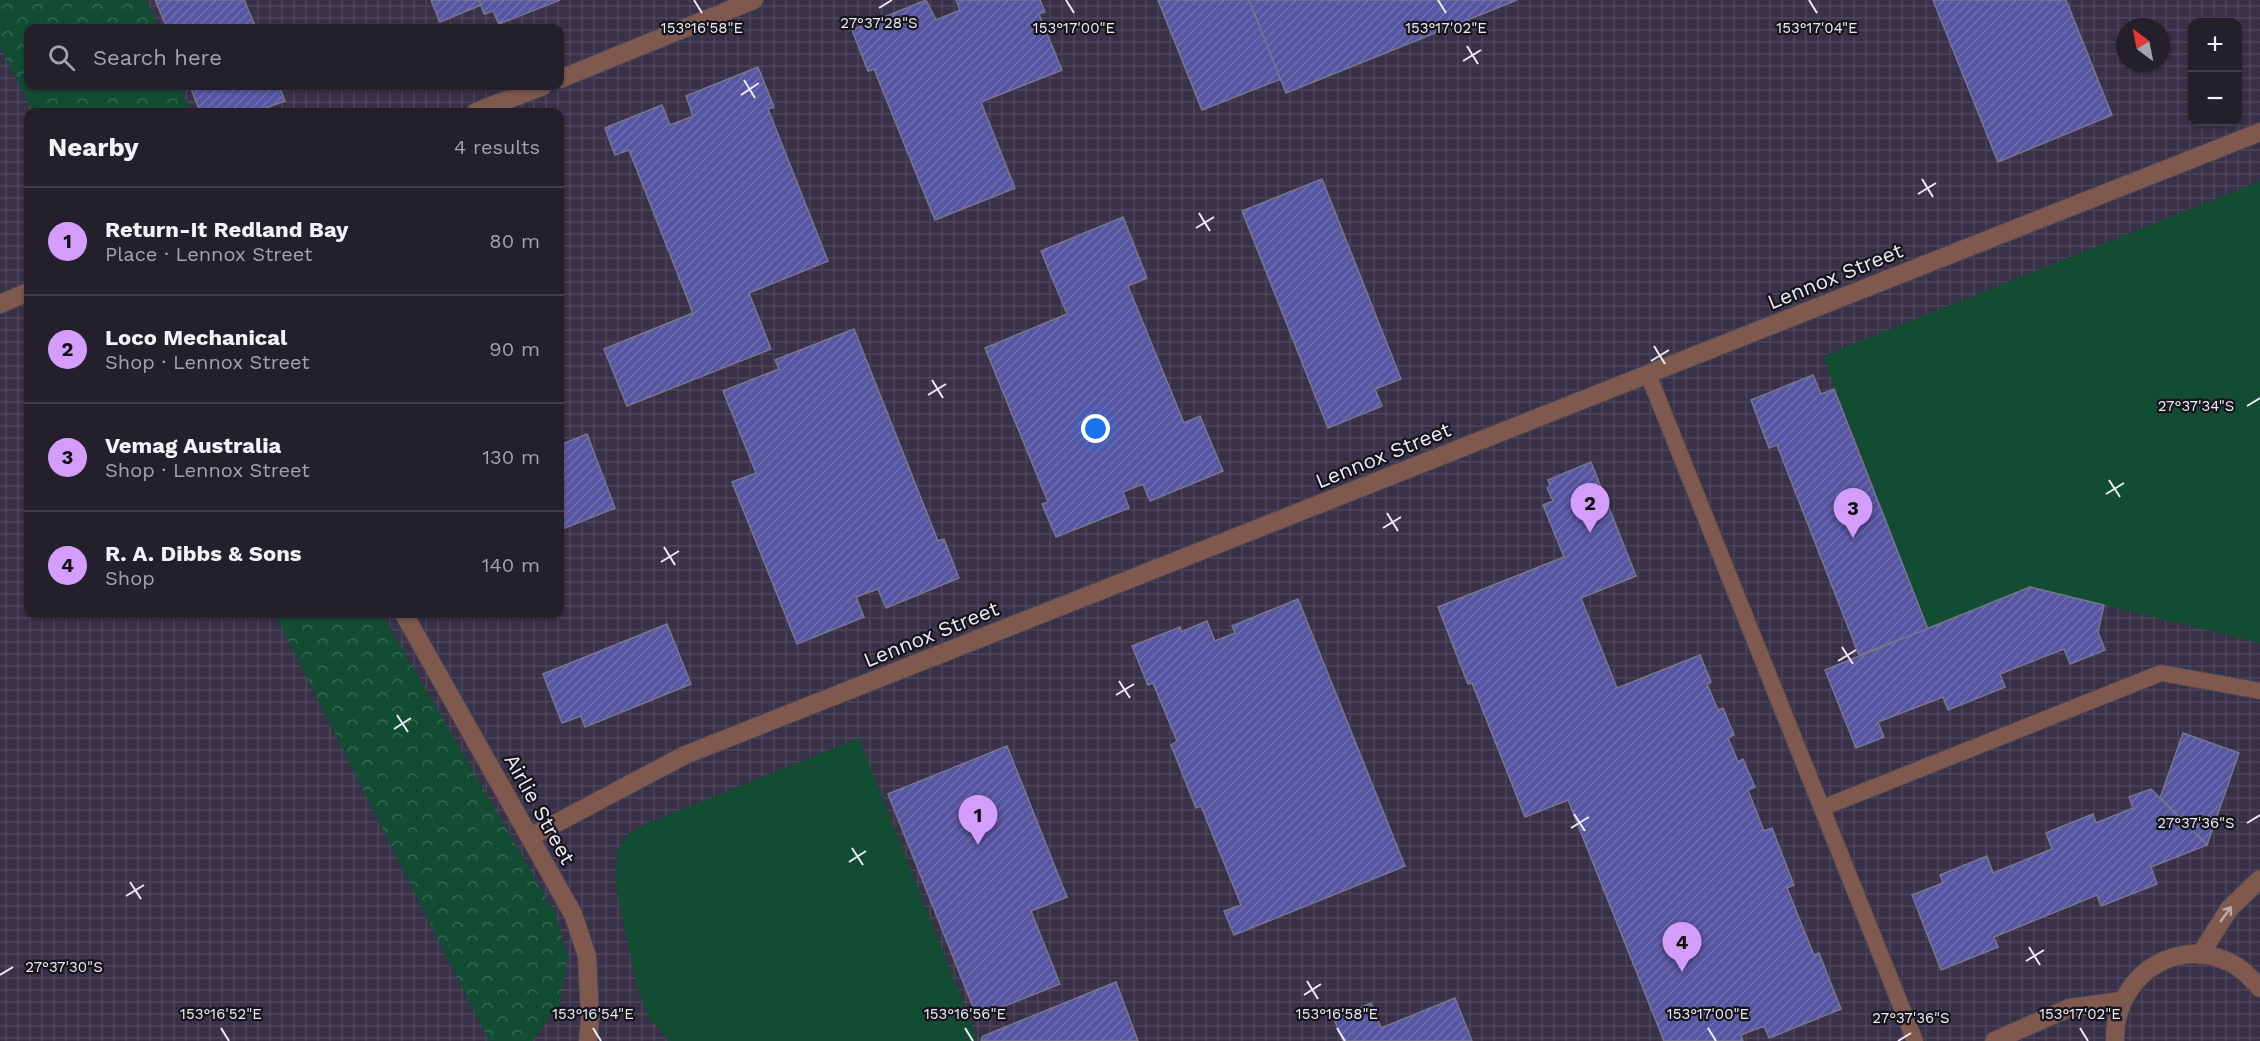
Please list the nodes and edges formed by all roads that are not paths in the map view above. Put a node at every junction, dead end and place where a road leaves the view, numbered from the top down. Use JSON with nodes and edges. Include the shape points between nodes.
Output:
{"nodes":[{"id":1,"x":754,"y":0,"type":"edge"},
{"id":2,"x":564,"y":77,"type":"edge"},
{"id":3,"x":533,"y":90,"type":"edge"},
{"id":4,"x":486,"y":108,"type":"edge"},
{"id":5,"x":2260,"y":132,"type":"edge"},
{"id":6,"x":24,"y":294,"type":"edge"},
{"id":7,"x":0,"y":304,"type":"edge"},
{"id":8,"x":1648,"y":374,"type":"junction"},
{"id":9,"x":406,"y":618,"type":"edge"},
{"id":10,"x":2260,"y":691,"type":"edge"},
{"id":11,"x":1822,"y":808,"type":"junction"},
{"id":12,"x":530,"y":837,"type":"junction"},
{"id":13,"x":2260,"y":879,"type":"edge"},
{"id":14,"x":2199,"y":955,"type":"junction"},
{"id":15,"x":2260,"y":988,"type":"edge"},
{"id":16,"x":2122,"y":1001,"type":"junction"},
{"id":17,"x":588,"y":1041,"type":"edge"},
{"id":18,"x":1915,"y":1041,"type":"edge"},
{"id":19,"x":1994,"y":1041,"type":"edge"},
{"id":20,"x":2115,"y":1041,"type":"edge"}],
"edges":[{"from":1,"to":2,"type":"street"},
{"from":3,"to":4,"type":"street"},
{"from":5,"to":8,"type":"street","name":"Lennox Street"},
{"from":6,"to":7,"type":"street"},
{"from":8,"to":11,"type":"lane"},
{"from":8,"to":12,"type":"street","name":"Lennox Street","via":[[685,755]]},
{"from":9,"to":12,"type":"street","name":"Airlie Street"},
{"from":10,"to":11,"type":"lane","via":[[2161,674]]},
{"from":11,"to":18,"type":"lane"},
{"from":12,"to":17,"type":"street","name":"Airlie Street","via":[[573,914],[587,956]]},
{"from":14,"to":13,"type":"street","one_way":true,"via":[[2229,909]]},
{"from":14,"to":15,"type":"street","via":[[2224,960],[2246,972]]},
{"from":14,"to":16,"type":"street","via":[[2176,957],[2154,966],[2135,981]]},
{"from":16,"to":19,"type":"street","via":[[2069,1008]]},
{"from":16,"to":20,"type":"street"}]}
